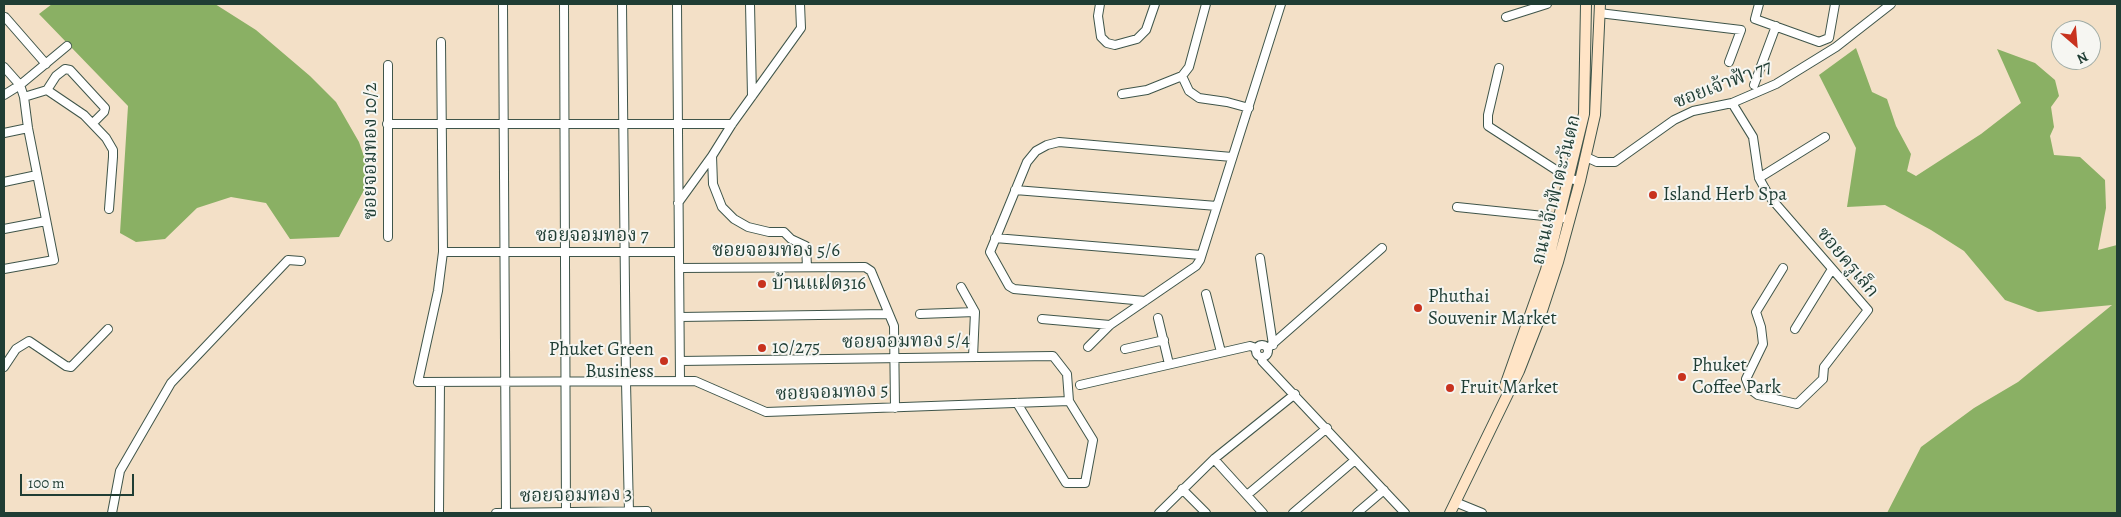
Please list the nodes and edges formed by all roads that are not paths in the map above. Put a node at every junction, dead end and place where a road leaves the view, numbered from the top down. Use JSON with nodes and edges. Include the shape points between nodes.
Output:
{"nodes":[{"id":1,"x":503,"y":4,"type":"edge"},
{"id":2,"x":564,"y":4,"type":"edge"},
{"id":3,"x":622,"y":4,"type":"edge"},
{"id":4,"x":677,"y":4,"type":"edge"},
{"id":5,"x":750,"y":4,"type":"edge"},
{"id":6,"x":800,"y":4,"type":"edge"},
{"id":7,"x":1100,"y":4,"type":"edge"},
{"id":8,"x":1155,"y":4,"type":"edge"},
{"id":9,"x":1206,"y":4,"type":"edge"},
{"id":10,"x":1282,"y":4,"type":"edge"},
{"id":11,"x":1547,"y":4,"type":"edge"},
{"id":12,"x":1586,"y":4,"type":"edge"},
{"id":13,"x":1759,"y":4,"type":"edge"},
{"id":14,"x":1835,"y":4,"type":"edge"},
{"id":15,"x":1891,"y":4,"type":"edge"},
{"id":16,"x":1600,"y":9,"type":"edge"},
{"id":17,"x":1506,"y":17,"type":"dead end"},
{"id":18,"x":4,"y":18,"type":"edge"},
{"id":19,"x":1776,"y":26,"type":"junction"},
{"id":20,"x":441,"y":42,"type":"dead end"},
{"id":21,"x":67,"y":46,"type":"dead end"},
{"id":22,"x":1729,"y":62,"type":"dead end"},
{"id":23,"x":46,"y":64,"type":"junction"},
{"id":24,"x":388,"y":65,"type":"dead end"},
{"id":25,"x":4,"y":67,"type":"edge"},
{"id":26,"x":1499,"y":68,"type":"dead end"},
{"id":27,"x":1182,"y":76,"type":"junction"},
{"id":28,"x":20,"y":85,"type":"junction"},
{"id":29,"x":1754,"y":85,"type":"dead end"},
{"id":30,"x":47,"y":90,"type":"junction"},
{"id":31,"x":1122,"y":94,"type":"dead end"},
{"id":32,"x":4,"y":95,"type":"edge"},
{"id":33,"x":752,"y":96,"type":"junction"},
{"id":34,"x":24,"y":97,"type":"junction"},
{"id":35,"x":1732,"y":102,"type":"junction"},
{"id":36,"x":1249,"y":108,"type":"junction"},
{"id":37,"x":93,"y":123,"type":"junction"},
{"id":38,"x":387,"y":124,"type":"junction"},
{"id":39,"x":442,"y":124,"type":"junction"},
{"id":40,"x":504,"y":124,"type":"junction"},
{"id":41,"x":564,"y":124,"type":"junction"},
{"id":42,"x":623,"y":124,"type":"junction"},
{"id":43,"x":679,"y":124,"type":"junction"},
{"id":44,"x":732,"y":124,"type":"junction"},
{"id":45,"x":28,"y":128,"type":"junction"},
{"id":46,"x":4,"y":133,"type":"edge"},
{"id":47,"x":1825,"y":137,"type":"dead end"},
{"id":48,"x":712,"y":156,"type":"junction"},
{"id":49,"x":1232,"y":158,"type":"junction"},
{"id":50,"x":1586,"y":158,"type":"junction"},
{"id":51,"x":37,"y":175,"type":"junction"},
{"id":52,"x":1760,"y":178,"type":"junction"},
{"id":53,"x":1575,"y":180,"type":"junction"},
{"id":54,"x":4,"y":182,"type":"edge"},
{"id":55,"x":1015,"y":190,"type":"junction"},
{"id":56,"x":678,"y":203,"type":"junction"},
{"id":57,"x":1216,"y":206,"type":"junction"},
{"id":58,"x":1457,"y":207,"type":"dead end"},
{"id":59,"x":109,"y":210,"type":"dead end"},
{"id":60,"x":1565,"y":219,"type":"junction"},
{"id":61,"x":46,"y":221,"type":"junction"},
{"id":62,"x":4,"y":229,"type":"edge"},
{"id":63,"x":388,"y":237,"type":"dead end"},
{"id":64,"x":995,"y":238,"type":"junction"},
{"id":65,"x":1382,"y":248,"type":"dead end"},
{"id":66,"x":443,"y":252,"type":"junction"},
{"id":67,"x":565,"y":252,"type":"junction"},
{"id":68,"x":679,"y":252,"type":"junction"},
{"id":69,"x":624,"y":253,"type":"junction"},
{"id":70,"x":505,"y":254,"type":"junction"},
{"id":71,"x":1202,"y":255,"type":"junction"},
{"id":72,"x":1260,"y":258,"type":"dead end"},
{"id":73,"x":301,"y":261,"type":"dead end"},
{"id":74,"x":807,"y":267,"type":"junction"},
{"id":75,"x":679,"y":268,"type":"junction"},
{"id":76,"x":1783,"y":268,"type":"dead end"},
{"id":77,"x":4,"y":269,"type":"edge"},
{"id":78,"x":1832,"y":269,"type":"junction"},
{"id":79,"x":961,"y":287,"type":"dead end"},
{"id":80,"x":1206,"y":294,"type":"dead end"},
{"id":81,"x":1145,"y":301,"type":"junction"},
{"id":82,"x":976,"y":312,"type":"junction"},
{"id":83,"x":888,"y":314,"type":"junction"},
{"id":84,"x":920,"y":314,"type":"dead end"},
{"id":85,"x":680,"y":316,"type":"junction"},
{"id":86,"x":1158,"y":318,"type":"dead end"},
{"id":87,"x":1042,"y":319,"type":"dead end"},
{"id":88,"x":1110,"y":326,"type":"junction"},
{"id":89,"x":108,"y":329,"type":"dead end"},
{"id":90,"x":1796,"y":330,"type":"dead end"},
{"id":91,"x":1164,"y":340,"type":"junction"},
{"id":92,"x":1271,"y":346,"type":"junction"},
{"id":93,"x":1088,"y":347,"type":"dead end"},
{"id":94,"x":1256,"y":348,"type":"junction"},
{"id":95,"x":1125,"y":349,"type":"dead end"},
{"id":96,"x":1221,"y":352,"type":"junction"},
{"id":97,"x":1262,"y":357,"type":"junction"},
{"id":98,"x":895,"y":358,"type":"junction"},
{"id":99,"x":973,"y":358,"type":"junction"},
{"id":100,"x":680,"y":361,"type":"junction"},
{"id":101,"x":1169,"y":364,"type":"junction"},
{"id":102,"x":4,"y":367,"type":"edge"},
{"id":103,"x":680,"y":381,"type":"junction"},
{"id":104,"x":440,"y":382,"type":"junction"},
{"id":105,"x":505,"y":382,"type":"junction"},
{"id":106,"x":566,"y":382,"type":"junction"},
{"id":107,"x":626,"y":382,"type":"junction"},
{"id":108,"x":1080,"y":385,"type":"dead end"},
{"id":109,"x":1295,"y":394,"type":"junction"},
{"id":110,"x":1069,"y":402,"type":"junction"},
{"id":111,"x":1017,"y":403,"type":"junction"},
{"id":112,"x":894,"y":408,"type":"junction"},
{"id":113,"x":1327,"y":428,"type":"junction"},
{"id":114,"x":1214,"y":460,"type":"junction"},
{"id":115,"x":1356,"y":460,"type":"junction"},
{"id":116,"x":1182,"y":489,"type":"junction"},
{"id":117,"x":1384,"y":490,"type":"junction"},
{"id":118,"x":1247,"y":495,"type":"junction"},
{"id":119,"x":1455,"y":502,"type":"junction"},
{"id":120,"x":629,"y":512,"type":"junction"},
{"id":121,"x":646,"y":512,"type":"edge"},
{"id":122,"x":112,"y":513,"type":"edge"},
{"id":123,"x":439,"y":513,"type":"edge"},
{"id":124,"x":496,"y":513,"type":"edge"},
{"id":125,"x":506,"y":513,"type":"edge"},
{"id":126,"x":566,"y":513,"type":"edge"},
{"id":127,"x":1159,"y":513,"type":"edge"},
{"id":128,"x":1206,"y":513,"type":"edge"},
{"id":129,"x":1263,"y":513,"type":"edge"},
{"id":130,"x":1294,"y":513,"type":"edge"},
{"id":131,"x":1357,"y":513,"type":"edge"},
{"id":132,"x":1405,"y":513,"type":"edge"},
{"id":133,"x":1443,"y":513,"type":"edge"},
{"id":134,"x":1450,"y":513,"type":"edge"},
{"id":135,"x":1482,"y":513,"type":"edge"}],
"edges":[{"from":1,"to":40,"type":"street"},
{"from":2,"to":41,"type":"street"},
{"from":3,"to":42,"type":"street"},
{"from":4,"to":43,"type":"street"},
{"from":5,"to":33,"type":"street"},
{"from":6,"to":33,"type":"street","via":[[801,28]]},
{"from":7,"to":8,"type":"street","via":[[1098,22],[1101,37],[1116,45],[1137,39],[1146,30]]},
{"from":9,"to":27,"type":"street","via":[[1189,67]]},
{"from":10,"to":36,"type":"street"},
{"from":11,"to":17,"type":"street"},
{"from":12,"to":53,"type":"main road","name":"ถนนเจ้าฟ้าตะวันตก","via":[[1584,114]]},
{"from":13,"to":19,"type":"street","via":[[1755,19]]},
{"from":14,"to":19,"type":"street","via":[[1829,38],[1820,42]]},
{"from":15,"to":35,"type":"street","name":"ซอยเจ้าฟ้า 77","via":[[1836,48],[1776,84]]},
{"from":16,"to":22,"type":"street","via":[[1741,30]]},
{"from":16,"to":50,"type":"main road","name":"ถนนเจ้าฟ้าตะวันตก","via":[[1595,115]]},
{"from":18,"to":23,"type":"street"},
{"from":19,"to":29,"type":"street"},
{"from":20,"to":39,"type":"street"},
{"from":21,"to":23,"type":"street"},
{"from":23,"to":28,"type":"street"},
{"from":24,"to":38,"type":"street","name":"ซอยจอมทอง 10/2"},
{"from":25,"to":28,"type":"street"},
{"from":26,"to":53,"type":"street","via":[[1488,126]]},
{"from":27,"to":31,"type":"street","via":[[1147,90]]},
{"from":27,"to":36,"type":"street","via":[[1189,91],[1199,98]]},
{"from":28,"to":32,"type":"street"},
{"from":28,"to":34,"type":"street"},
{"from":30,"to":34,"type":"street"},
{"from":30,"to":37,"type":"street"},
{"from":30,"to":37,"type":"street","via":[[56,76],[65,69],[70,70],[105,108]]},
{"from":33,"to":44,"type":"street"},
{"from":34,"to":45,"type":"street"},
{"from":35,"to":50,"type":"street","name":"ซอยเจ้าฟ้า 77","via":[[1693,111],[1674,120],[1616,162]]},
{"from":35,"to":52,"type":"street","name":"ซอยครูเล็ก","via":[[1753,137]]},
{"from":36,"to":49,"type":"street"},
{"from":37,"to":59,"type":"street","via":[[113,150]]},
{"from":38,"to":39,"type":"street"},
{"from":38,"to":63,"type":"street","name":"ซอยจอมทอง 10/2"},
{"from":39,"to":40,"type":"street"},
{"from":39,"to":66,"type":"street"},
{"from":40,"to":41,"type":"street"},
{"from":40,"to":70,"type":"street"},
{"from":41,"to":42,"type":"street"},
{"from":41,"to":67,"type":"street"},
{"from":42,"to":43,"type":"street"},
{"from":42,"to":69,"type":"street"},
{"from":43,"to":44,"type":"street"},
{"from":43,"to":56,"type":"street"},
{"from":44,"to":48,"type":"street"},
{"from":45,"to":46,"type":"street"},
{"from":45,"to":51,"type":"street"},
{"from":47,"to":52,"type":"street"},
{"from":48,"to":56,"type":"street"},
{"from":48,"to":74,"type":"street","via":[[713,184],[722,207],[748,227],[784,232],[806,246]]},
{"from":49,"to":55,"type":"street","via":[[1059,142],[1036,151]]},
{"from":49,"to":57,"type":"street"},
{"from":50,"to":53,"type":"main road","name":"ถนนเจ้าฟ้าตะวันตก"},
{"from":51,"to":54,"type":"street"},
{"from":51,"to":61,"type":"street"},
{"from":52,"to":78,"type":"street","name":"ซอยครูเล็ก","via":[[1769,196]]},
{"from":53,"to":60,"type":"main road","name":"ถนนเจ้าฟ้าตะวันตก"},
{"from":55,"to":57,"type":"street"},
{"from":55,"to":64,"type":"street"},
{"from":56,"to":68,"type":"street"},
{"from":57,"to":71,"type":"street"},
{"from":58,"to":60,"type":"street"},
{"from":60,"to":119,"type":"main road","name":"ถนนเจ้าฟ้าตะวันตก","via":[[1539,320],[1519,370]]},
{"from":60,"to":133,"type":"main road","name":"ถนนเจ้าฟ้าตะวันตก","via":[[1506,383]]},
{"from":61,"to":62,"type":"street"},
{"from":61,"to":77,"type":"street","via":[[54,260]]},
{"from":64,"to":71,"type":"street"},
{"from":64,"to":81,"type":"street","via":[[990,252],[999,273],[1014,289]]},
{"from":65,"to":92,"type":"street"},
{"from":66,"to":70,"type":"street","name":"ซอยจอมทอง 7"},
{"from":66,"to":104,"type":"street","name":"ซอยจอมทอง 5","via":[[418,382]]},
{"from":67,"to":69,"type":"street","name":"ซอยจอมทอง 7"},
{"from":67,"to":70,"type":"street","name":"ซอยจอมทอง 7"},
{"from":67,"to":106,"type":"street"},
{"from":68,"to":69,"type":"street","name":"ซอยจอมทอง 7"},
{"from":68,"to":75,"type":"street"},
{"from":69,"to":107,"type":"street"},
{"from":70,"to":105,"type":"street"},
{"from":71,"to":81,"type":"street","via":[[1196,266]]},
{"from":72,"to":92,"type":"street"},
{"from":73,"to":122,"type":"street","via":[[288,260],[171,383],[120,471]]},
{"from":74,"to":75,"type":"street","name":"ซอยจอมทอง 5/6"},
{"from":74,"to":83,"type":"street","name":"ซอยจอมทอง 5/6","via":[[865,267],[871,271]]},
{"from":75,"to":85,"type":"street"},
{"from":76,"to":78,"type":"street","name":"ซอยครูเล็ก","via":[[1756,312],[1763,344],[1746,379],[1750,389],[1758,395],[1797,404],[1823,379],[1824,367],[1868,310]]},
{"from":78,"to":90,"type":"street"},
{"from":79,"to":82,"type":"street"},
{"from":80,"to":96,"type":"street"},
{"from":81,"to":88,"type":"street"},
{"from":82,"to":84,"type":"street"},
{"from":82,"to":99,"type":"street"},
{"from":83,"to":85,"type":"street"},
{"from":83,"to":98,"type":"street","via":[[894,326]]},
{"from":85,"to":100,"type":"street"},
{"from":86,"to":91,"type":"street"},
{"from":87,"to":88,"type":"street"},
{"from":88,"to":93,"type":"street"},
{"from":89,"to":102,"type":"street","via":[[71,367],[30,341],[16,349]]},
{"from":91,"to":95,"type":"street"},
{"from":91,"to":101,"type":"street"},
{"from":92,"to":94,"type":"street","via":[[1262,344]]},
{"from":92,"to":97,"type":"street","via":[[1268,354]]},
{"from":94,"to":96,"type":"street","via":[[1250,346]]},
{"from":94,"to":97,"type":"street","via":[[1257,355]]},
{"from":96,"to":101,"type":"street"},
{"from":97,"to":109,"type":"street","via":[[1262,361]]},
{"from":98,"to":99,"type":"street","name":"ซอยจอมทอง 5/4"},
{"from":98,"to":100,"type":"street","name":"ซอยจอมทอง 5/4"},
{"from":98,"to":112,"type":"street"},
{"from":99,"to":110,"type":"street","name":"ซอยจอมทอง 5/4","via":[[1053,356],[1067,374]]},
{"from":100,"to":103,"type":"street"},
{"from":101,"to":108,"type":"street"},
{"from":103,"to":107,"type":"street","name":"ซอยจอมทอง 5"},
{"from":103,"to":112,"type":"street","name":"ซอยจอมทอง 5","via":[[695,381],[766,412]]},
{"from":104,"to":105,"type":"street","name":"ซอยจอมทอง 5"},
{"from":104,"to":123,"type":"street"},
{"from":105,"to":106,"type":"street","name":"ซอยจอมทอง 5"},
{"from":105,"to":125,"type":"street"},
{"from":106,"to":107,"type":"street","name":"ซอยจอมทอง 5"},
{"from":106,"to":126,"type":"street"},
{"from":107,"to":120,"type":"street"},
{"from":109,"to":113,"type":"street"},
{"from":109,"to":114,"type":"street"},
{"from":110,"to":111,"type":"street","name":"ซอยจอมทอง 5"},
{"from":110,"to":111,"type":"street","via":[[1093,440],[1085,483],[1066,483]]},
{"from":111,"to":112,"type":"street","name":"ซอยจอมทอง 5"},
{"from":113,"to":115,"type":"street"},
{"from":113,"to":118,"type":"street"},
{"from":114,"to":116,"type":"street"},
{"from":114,"to":118,"type":"street"},
{"from":115,"to":117,"type":"street"},
{"from":115,"to":130,"type":"street"},
{"from":116,"to":127,"type":"street"},
{"from":116,"to":128,"type":"street"},
{"from":117,"to":131,"type":"street"},
{"from":117,"to":132,"type":"street"},
{"from":118,"to":129,"type":"street"},
{"from":119,"to":134,"type":"main road","name":"ถนนเจ้าฟ้าตะวันตก"},
{"from":119,"to":135,"type":"street"},
{"from":120,"to":121,"type":"street","name":"ซอยจอมทอง 3"},
{"from":120,"to":126,"type":"street","name":"ซอยจอมทอง 3"},
{"from":124,"to":125,"type":"street","name":"ซอยจอมทอง 3"},
{"from":125,"to":126,"type":"street","name":"ซอยจอมทอง 3"}]}
